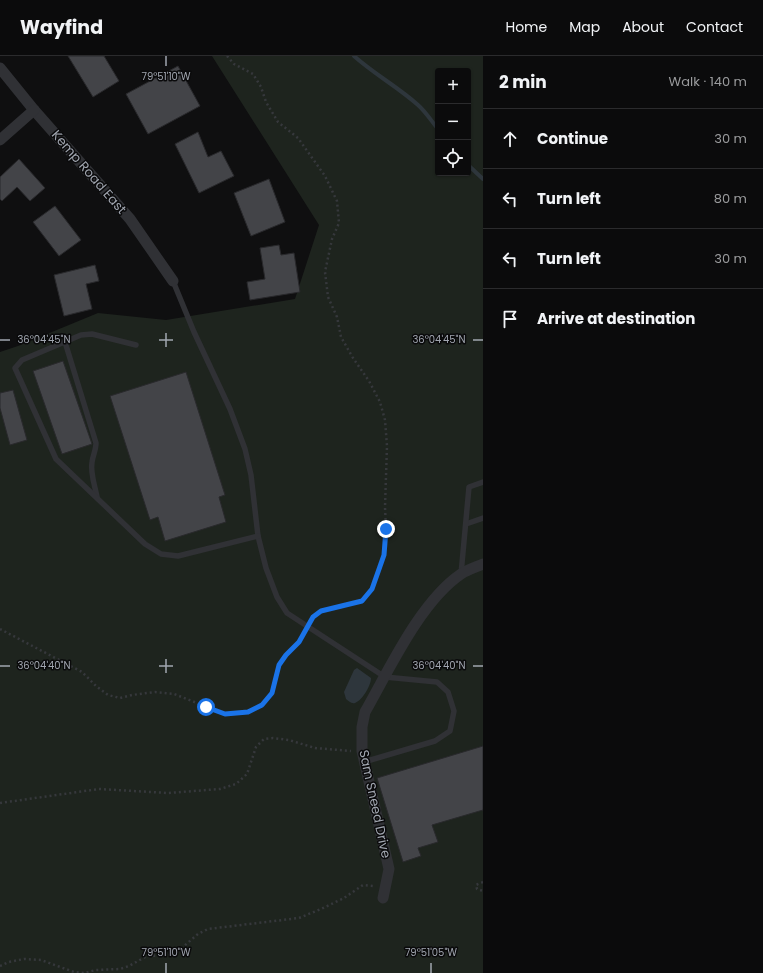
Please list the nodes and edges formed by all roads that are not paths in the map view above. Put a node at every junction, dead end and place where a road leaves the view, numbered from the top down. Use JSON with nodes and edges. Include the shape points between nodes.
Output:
{"nodes":[{"id":1,"x":0,"y":68,"type":"edge"},
{"id":2,"x":34,"y":110,"type":"junction"},
{"id":3,"x":0,"y":140,"type":"edge"},
{"id":4,"x":173,"y":281,"type":"joint"},
{"id":5,"x":65,"y":342,"type":"junction"},
{"id":6,"x":136,"y":345,"type":"dead end"},
{"id":7,"x":483,"y":482,"type":"edge"},
{"id":8,"x":98,"y":499,"type":"junction"},
{"id":9,"x":483,"y":518,"type":"edge"},
{"id":10,"x":466,"y":524,"type":"junction"},
{"id":11,"x":258,"y":536,"type":"junction"},
{"id":12,"x":483,"y":564,"type":"edge"},
{"id":13,"x":461,"y":574,"type":"junction"},
{"id":14,"x":385,"y":677,"type":"junction"},
{"id":15,"x":364,"y":762,"type":"junction"},
{"id":16,"x":384,"y":894,"type":"road end"}],
"edges":[{"from":1,"to":2,"type":"street","name":"Kemp Road East"},
{"from":2,"to":3,"type":"street"},
{"from":2,"to":4,"type":"street","name":"Kemp Road East","via":[[130,219]]},
{"from":4,"to":11,"type":"lane","via":[[245,449],[251,475]]},
{"from":5,"to":6,"type":"lane","via":[[81,335],[92,334]]},
{"from":5,"to":8,"type":"lane","via":[[96,443],[92,477]]},
{"from":5,"to":8,"type":"lane","via":[[22,360],[15,368],[56,458]]},
{"from":7,"to":10,"type":"lane","via":[[469,487]]},
{"from":8,"to":11,"type":"lane","via":[[145,544],[161,554],[178,556]]},
{"from":9,"to":10,"type":"lane"},
{"from":10,"to":13,"type":"lane"},
{"from":11,"to":14,"type":"lane","via":[[266,568],[277,598],[286,613]]},
{"from":12,"to":13,"type":"street","name":"Sam Sneed Drive"},
{"from":13,"to":14,"type":"street","name":"Sam Sneed Drive","via":[[436,596]]},
{"from":14,"to":15,"type":"street","name":"Sam Sneed Drive","via":[[365,712],[362,727]]},
{"from":14,"to":15,"type":"lane","via":[[437,682],[448,692],[454,711],[450,731],[435,741]]},
{"from":15,"to":16,"type":"street","name":"Sam Sneed Drive","via":[[389,869]]}]}
